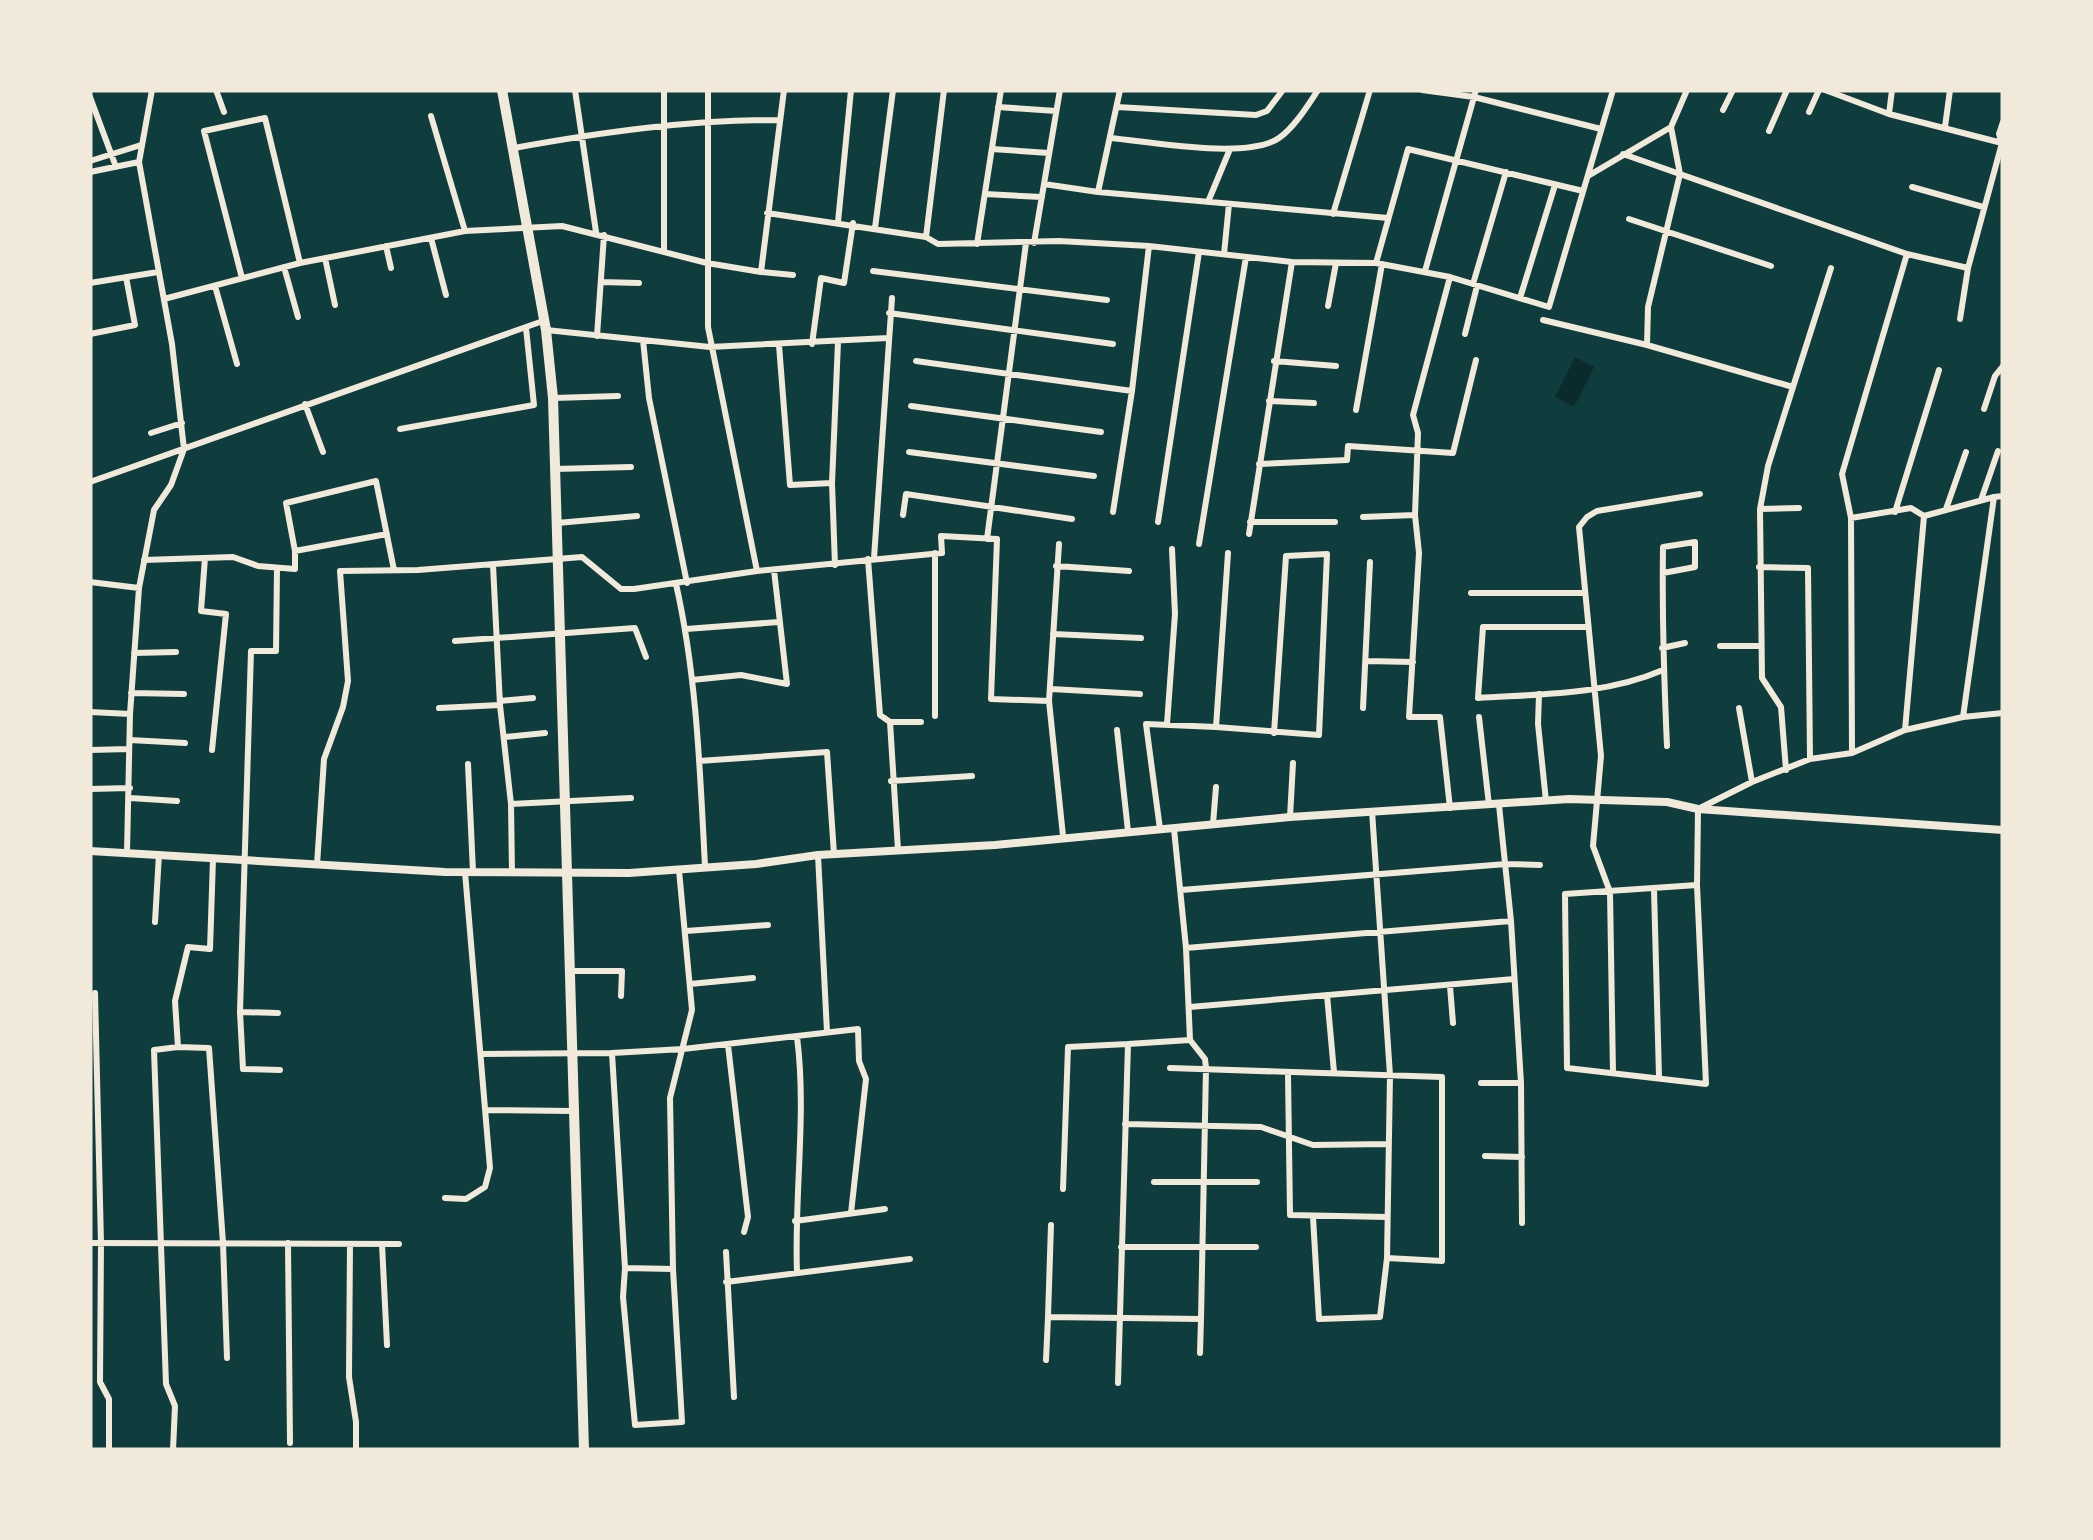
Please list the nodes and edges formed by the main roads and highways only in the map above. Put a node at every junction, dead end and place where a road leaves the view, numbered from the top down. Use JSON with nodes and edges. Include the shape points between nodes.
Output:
{"nodes":[{"id":1,"x":502,"y":90,"type":"edge"},
{"id":2,"x":584,"y":1450,"type":"edge"}],
"edges":[{"from":1,"to":2,"type":"main road","via":[[552,398]]}]}
